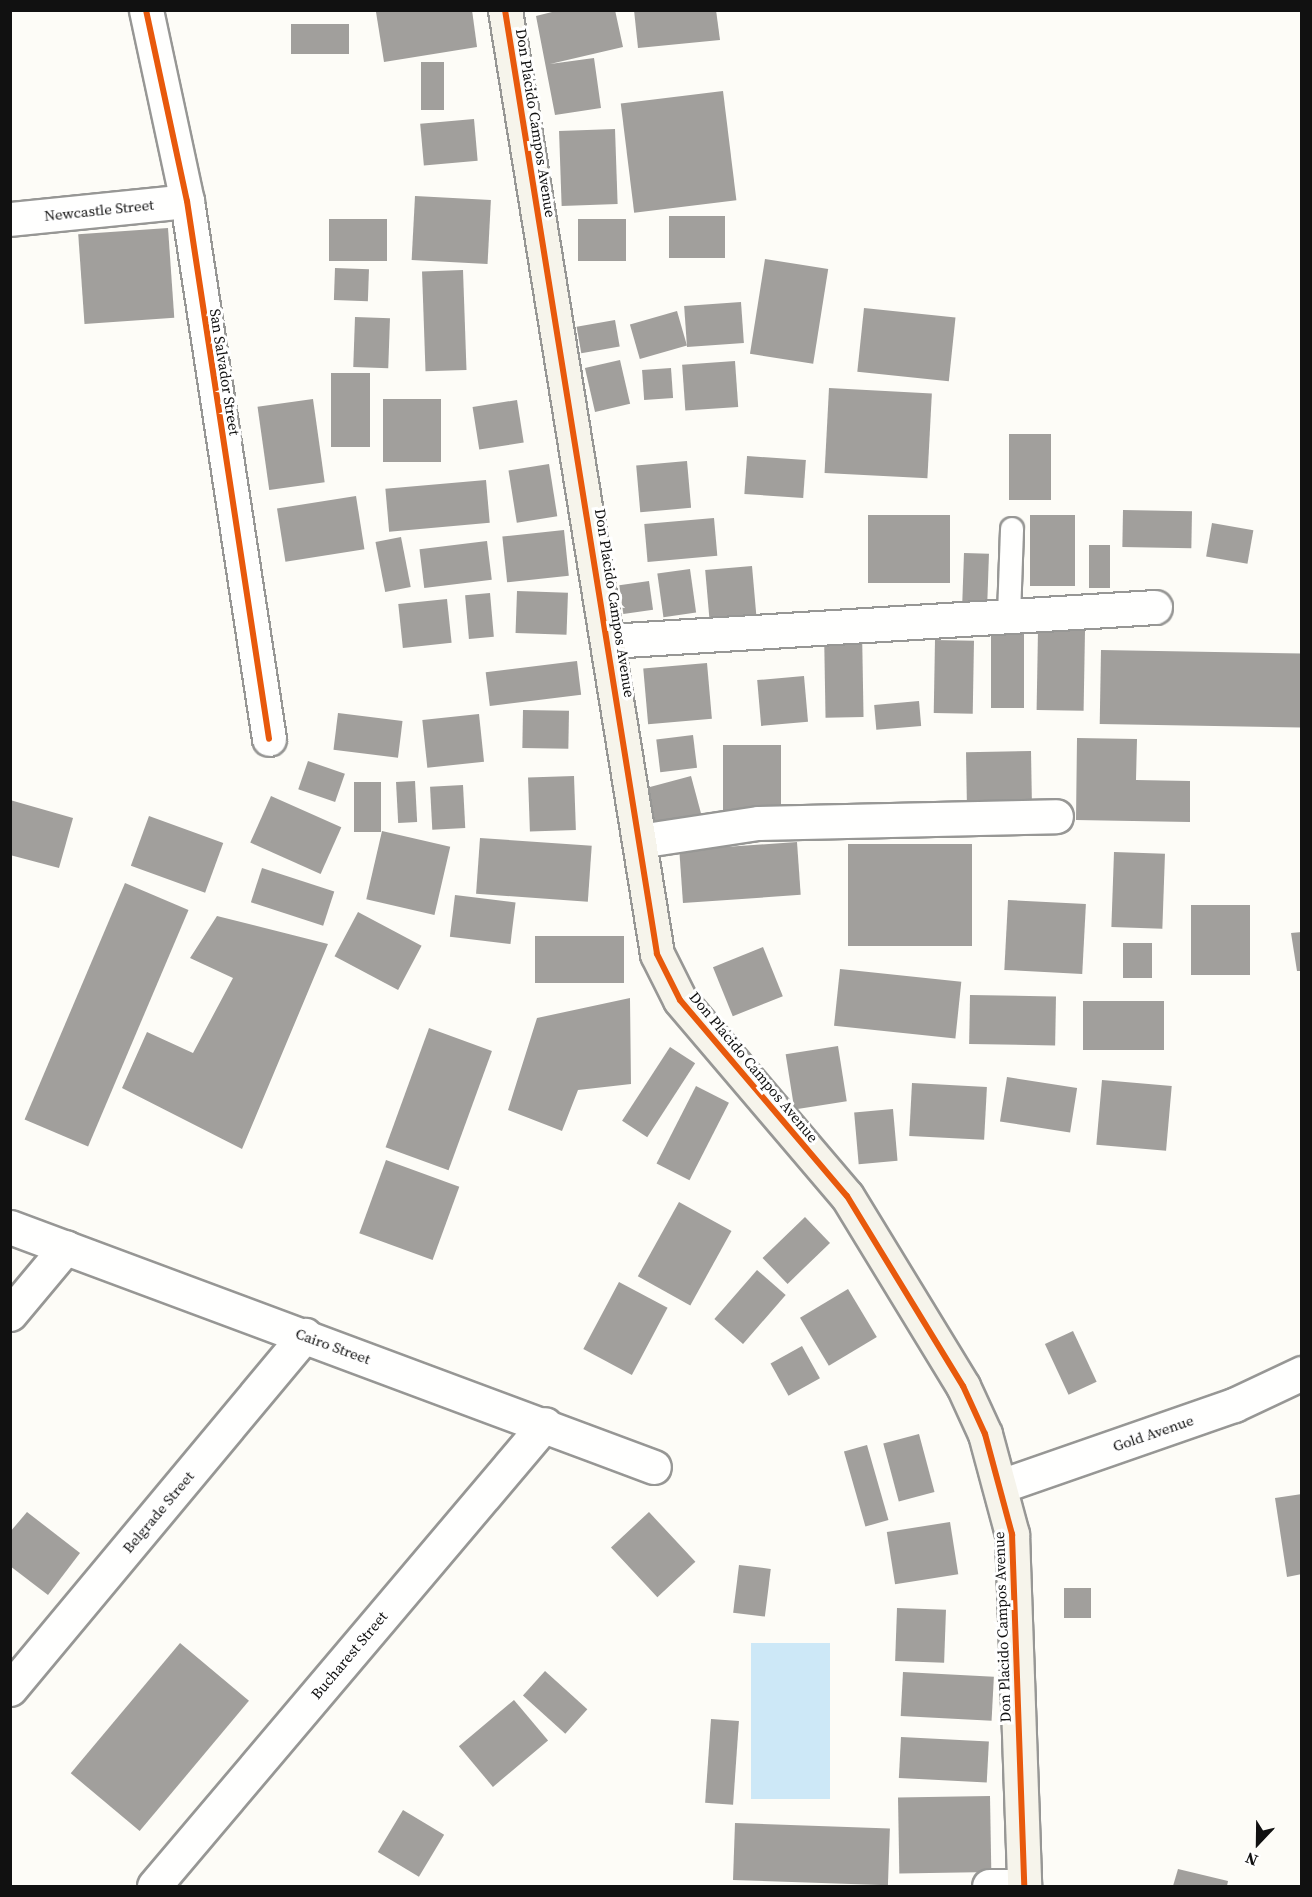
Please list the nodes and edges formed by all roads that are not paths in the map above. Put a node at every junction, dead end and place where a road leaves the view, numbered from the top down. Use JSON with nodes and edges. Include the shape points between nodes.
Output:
{"nodes":[{"id":1,"x":146,"y":10,"type":"edge"},
{"id":2,"x":506,"y":10,"type":"edge"},
{"id":3,"x":187,"y":201,"type":"junction"},
{"id":4,"x":10,"y":219,"type":"edge"},
{"id":5,"x":1012,"y":529,"type":"dead end"},
{"id":6,"x":1155,"y":607,"type":"dead end"},
{"id":7,"x":1009,"y":616,"type":"junction"},
{"id":8,"x":609,"y":641,"type":"junction"},
{"id":9,"x":269,"y":739,"type":"dead end"},
{"id":10,"x":1056,"y":816,"type":"dead end"},
{"id":11,"x":639,"y":841,"type":"junction"},
{"id":12,"x":10,"y":1227,"type":"edge"},
{"id":13,"x":66,"y":1247,"type":"junction"},
{"id":14,"x":10,"y":1314,"type":"edge"},
{"id":15,"x":305,"y":1335,"type":"junction"},
{"id":16,"x":1302,"y":1373,"type":"edge"},
{"id":17,"x":545,"y":1424,"type":"junction"},
{"id":18,"x":654,"y":1467,"type":"dead end"},
{"id":19,"x":1001,"y":1486,"type":"junction"},
{"id":20,"x":10,"y":1689,"type":"edge"},
{"id":21,"x":1024,"y":1886,"type":"edge"},
{"id":22,"x":154,"y":1887,"type":"edge"},
{"id":23,"x":989,"y":1887,"type":"edge"}],
"edges":[{"from":1,"to":3,"type":"street","name":"San Salvador Street"},
{"from":2,"to":8,"type":"main road","name":"Don Placido Campos Avenue"},
{"from":3,"to":4,"type":"street","name":"Newcastle Street"},
{"from":3,"to":9,"type":"street","name":"San Salvador Street"},
{"from":5,"to":7,"type":"lane"},
{"from":6,"to":7,"type":"street"},
{"from":7,"to":8,"type":"street"},
{"from":8,"to":11,"type":"main road","name":"Don Placido Campos Avenue"},
{"from":10,"to":11,"type":"street","via":[[758,823]]},
{"from":11,"to":19,"type":"main road","name":"Don Placido Campos Avenue","via":[[657,954],[680,1000],[847,1196],[963,1386],[985,1434]]},
{"from":12,"to":13,"type":"street","name":"Cairo Street"},
{"from":13,"to":14,"type":"street"},
{"from":13,"to":15,"type":"street","name":"Cairo Street"},
{"from":15,"to":17,"type":"street","name":"Cairo Street"},
{"from":15,"to":20,"type":"street","name":"Belgrade Street"},
{"from":16,"to":19,"type":"street","name":"Gold Avenue","via":[[1234,1405]]},
{"from":17,"to":18,"type":"street","name":"Cairo Street"},
{"from":17,"to":22,"type":"street","name":"Bucharest Street"},
{"from":19,"to":21,"type":"main road","name":"Don Placido Campos Avenue","via":[[1012,1534]]},
{"from":21,"to":23,"type":"street"}]}
